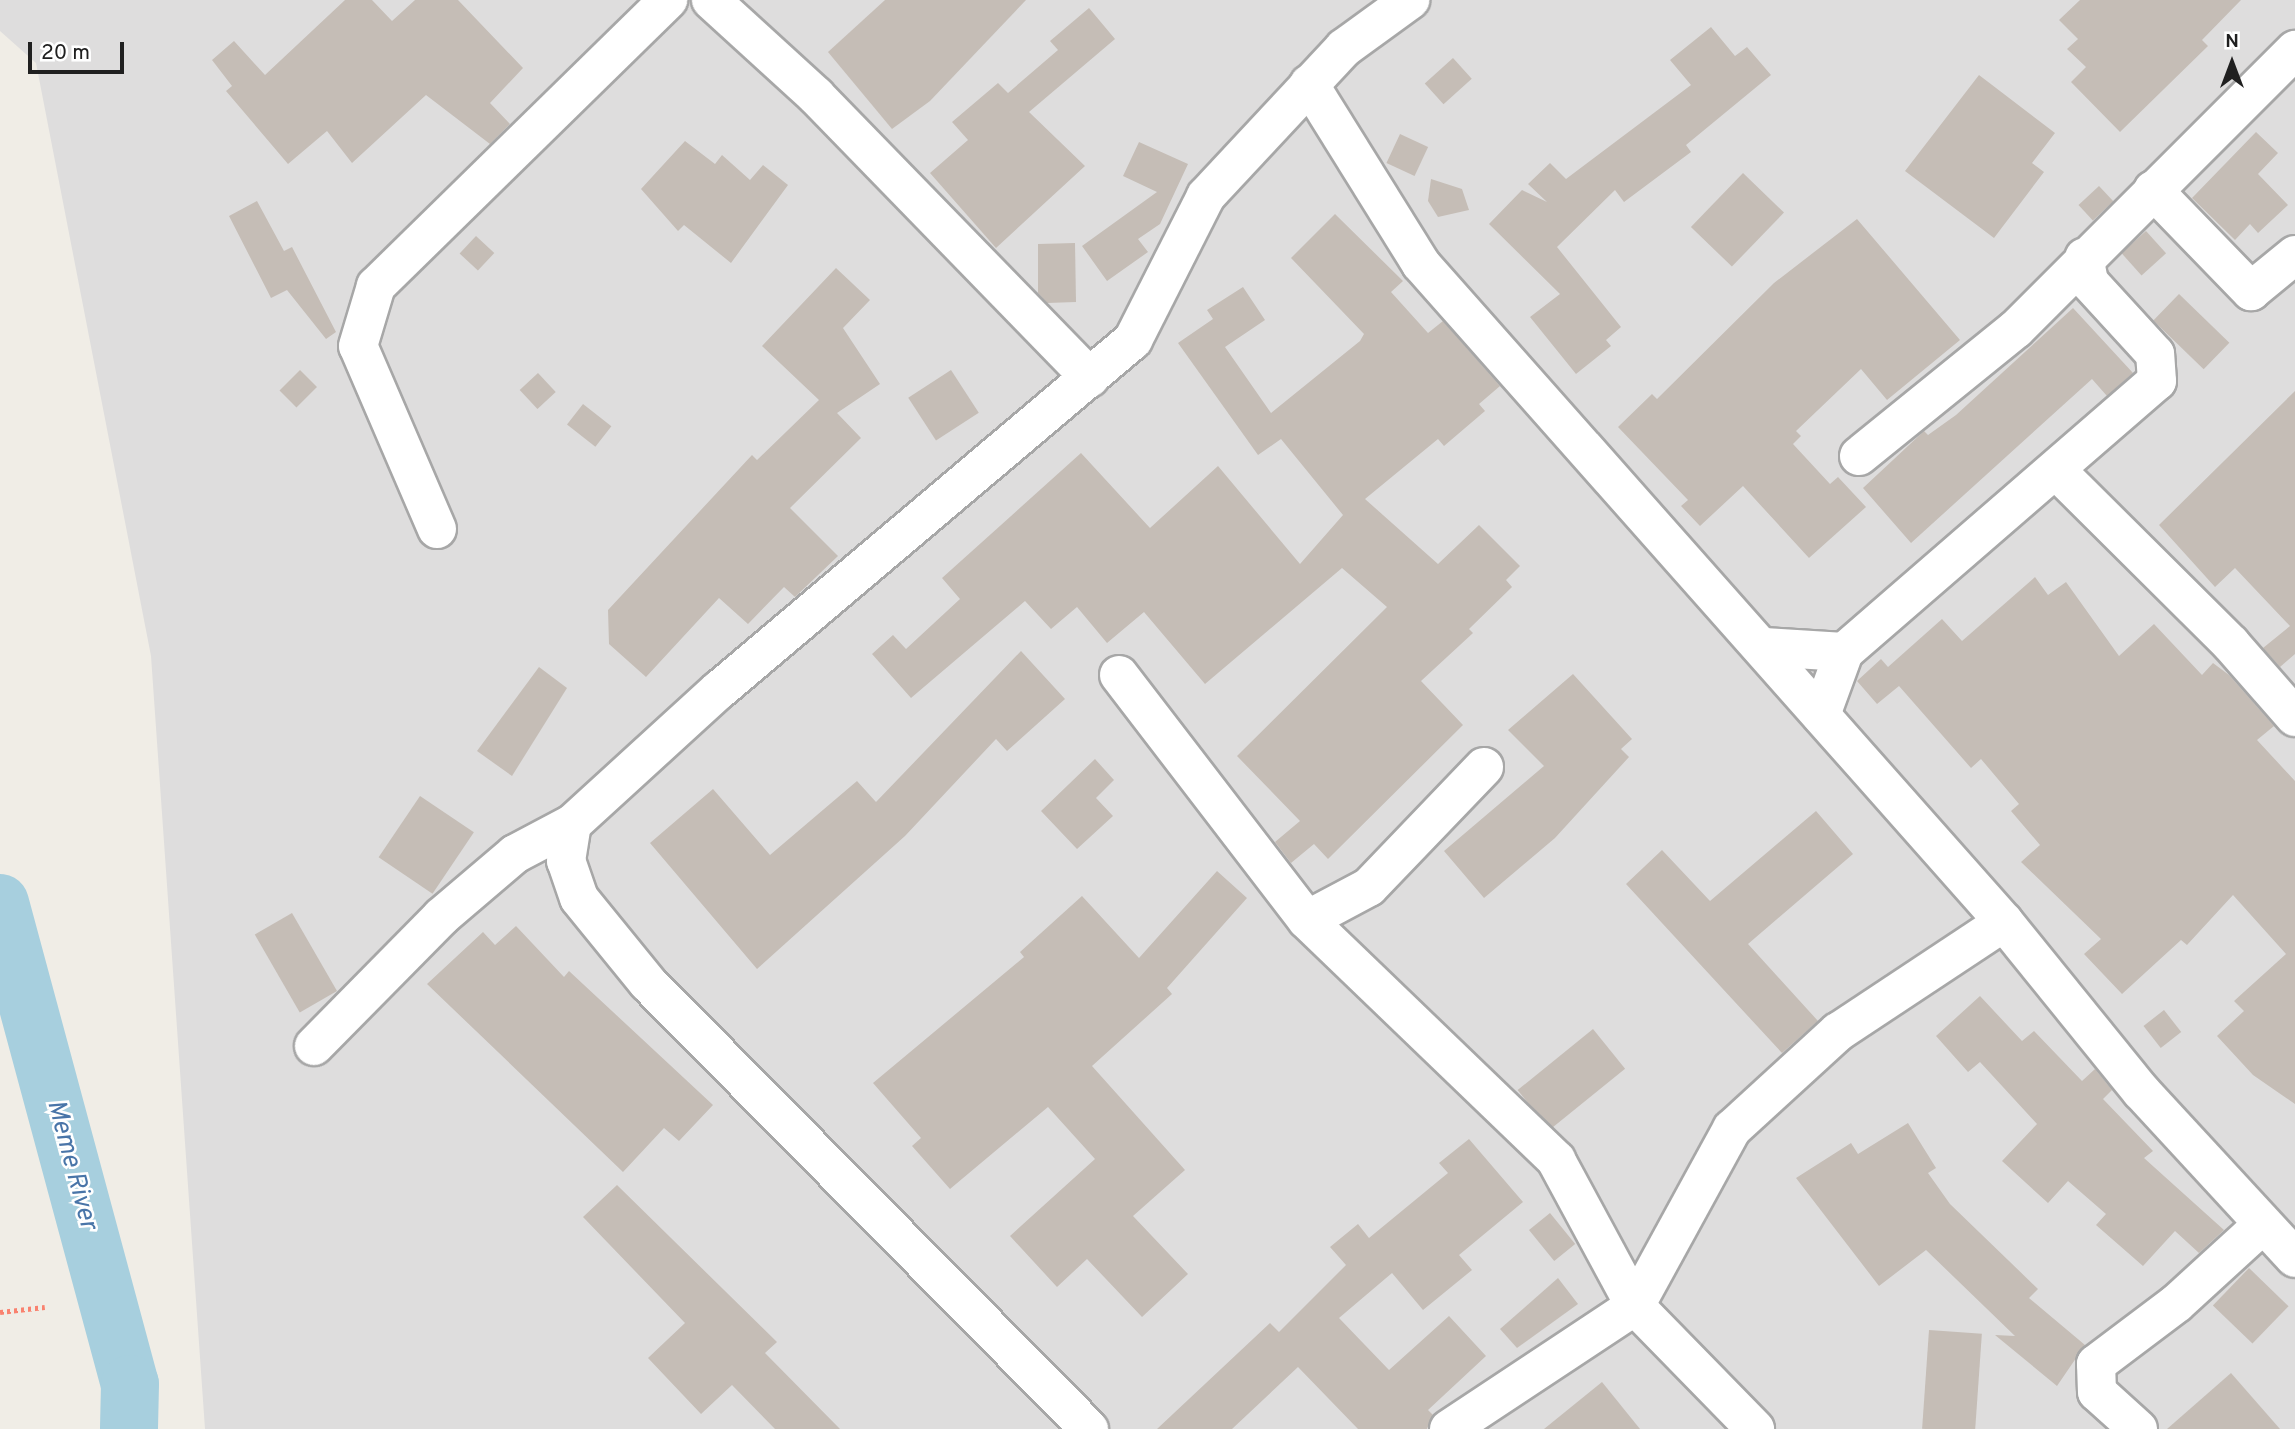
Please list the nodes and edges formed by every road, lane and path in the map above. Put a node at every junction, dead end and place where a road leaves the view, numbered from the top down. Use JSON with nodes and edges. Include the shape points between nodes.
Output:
{"nodes":[{"id":1,"x":668,"y":0,"type":"edge"},
{"id":2,"x":711,"y":0,"type":"edge"},
{"id":3,"x":1410,"y":0,"type":"edge"},
{"id":4,"x":2295,"y":50,"type":"edge"},
{"id":5,"x":1309,"y":83,"type":"junction"},
{"id":6,"x":2153,"y":190,"type":"junction"},
{"id":7,"x":2295,"y":255,"type":"edge"},
{"id":8,"x":2084,"y":257,"type":"junction"},
{"id":9,"x":1090,"y":378,"type":"junction"},
{"id":10,"x":1859,"y":456,"type":"dead end"},
{"id":11,"x":2058,"y":472,"type":"junction"},
{"id":12,"x":437,"y":529,"type":"dead end"},
{"id":13,"x":1764,"y":647,"type":"junction"},
{"id":14,"x":1844,"y":652,"type":"junction"},
{"id":15,"x":1119,"y":675,"type":"dead end"},
{"id":16,"x":1821,"y":715,"type":"junction"},
{"id":17,"x":2295,"y":717,"type":"edge"},
{"id":18,"x":1484,"y":767,"type":"dead end"},
{"id":19,"x":572,"y":824,"type":"junction"},
{"id":20,"x":1307,"y":920,"type":"junction"},
{"id":21,"x":2004,"y":922,"type":"junction"},
{"id":22,"x":314,"y":1046,"type":"dead end"},
{"id":23,"x":2261,"y":1226,"type":"junction"},
{"id":24,"x":2295,"y":1258,"type":"edge"},
{"id":25,"x":1636,"y":1306,"type":"junction"},
{"id":26,"x":45,"y":1307,"type":"dead end"},
{"id":27,"x":0,"y":1311,"type":"edge"},
{"id":28,"x":1089,"y":1429,"type":"edge"},
{"id":29,"x":1449,"y":1429,"type":"edge"},
{"id":30,"x":1755,"y":1429,"type":"edge"},
{"id":31,"x":2137,"y":1429,"type":"edge"}],
"edges":[{"from":1,"to":12,"type":"street","via":[[376,286],[358,346]]},
{"from":2,"to":9,"type":"street","via":[[816,96]]},
{"from":3,"to":5,"type":"street","via":[[1344,48]]},
{"from":4,"to":6,"type":"street"},
{"from":5,"to":9,"type":"street","via":[[1206,196],[1133,340]]},
{"from":5,"to":13,"type":"street","via":[[1421,264]]},
{"from":6,"to":7,"type":"street","via":[[2251,291]]},
{"from":6,"to":8,"type":"street"},
{"from":8,"to":10,"type":"street","via":[[2016,329]]},
{"from":8,"to":11,"type":"street","via":[[2089,282],[2155,354],[2157,381]]},
{"from":9,"to":19,"type":"street","via":[[719,690]]},
{"from":11,"to":14,"type":"street"},
{"from":11,"to":17,"type":"street","via":[[2231,644]]},
{"from":13,"to":14,"type":"street"},
{"from":13,"to":16,"type":"street"},
{"from":14,"to":16,"type":"street"},
{"from":15,"to":20,"type":"street"},
{"from":16,"to":21,"type":"street"},
{"from":18,"to":20,"type":"street","via":[[1369,887]]},
{"from":19,"to":22,"type":"street","via":[[514,854],[462,899]]},
{"from":19,"to":28,"type":"street","via":[[566,861],[579,898],[648,983]]},
{"from":20,"to":25,"type":"street","via":[[1556,1160]]},
{"from":21,"to":23,"type":"street"},
{"from":21,"to":25,"type":"street","via":[[1838,1032],[1732,1129]]},
{"from":23,"to":24,"type":"street"},
{"from":23,"to":31,"type":"street","via":[[2178,1303],[2096,1364],[2097,1392]]},
{"from":25,"to":29,"type":"street"},
{"from":25,"to":30,"type":"street"},
{"from":26,"to":27,"type":"path"}]}
